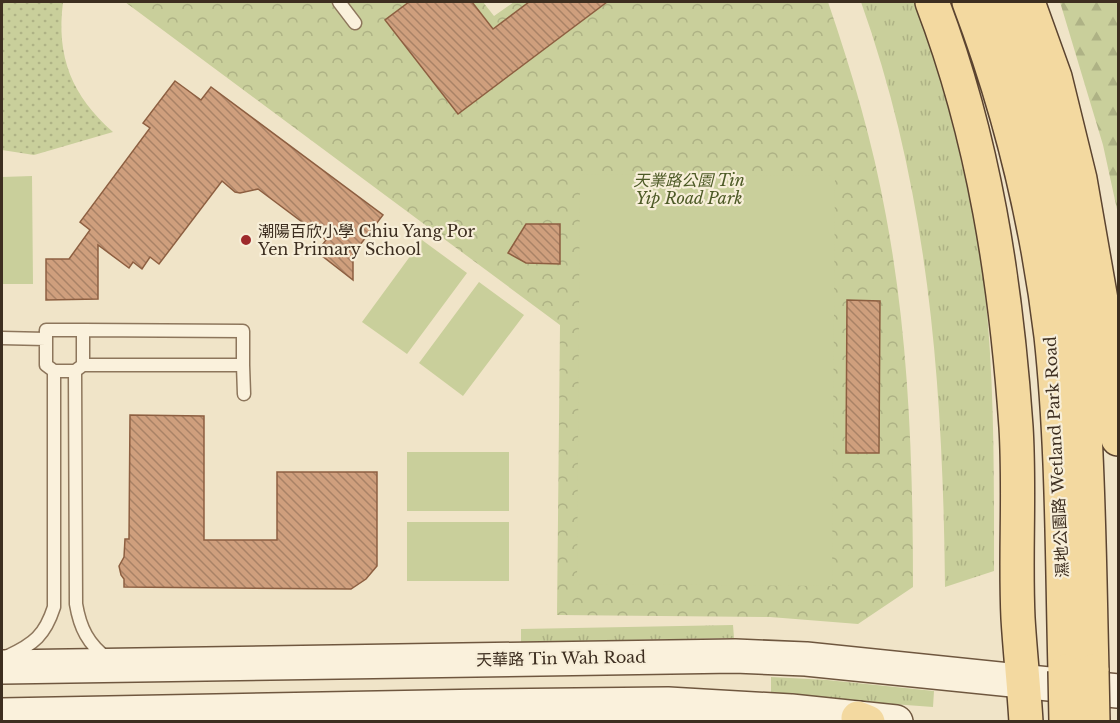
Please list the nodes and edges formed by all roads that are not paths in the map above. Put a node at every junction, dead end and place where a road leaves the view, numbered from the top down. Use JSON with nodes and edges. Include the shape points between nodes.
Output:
{"nodes":[{"id":1,"x":339,"y":2,"type":"edge"},
{"id":2,"x":932,"y":2,"type":"edge"},
{"id":3,"x":996,"y":8,"type":"edge"},
{"id":4,"x":355,"y":23,"type":"dead end"},
{"id":5,"x":83,"y":330,"type":"junction"},
{"id":6,"x":2,"y":338,"type":"edge"},
{"id":7,"x":46,"y":339,"type":"junction"},
{"id":8,"x":243,"y":365,"type":"junction"},
{"id":9,"x":79,"y":368,"type":"junction"},
{"id":10,"x":54,"y":371,"type":"junction"},
{"id":11,"x":244,"y":394,"type":"dead end"},
{"id":12,"x":1119,"y":440,"type":"edge"},
{"id":13,"x":54,"y":582,"type":"junction"},
{"id":14,"x":75,"y":582,"type":"junction"},
{"id":15,"x":2,"y":660,"type":"edge"},
{"id":16,"x":120,"y":664,"type":"junction"},
{"id":17,"x":2,"y":667,"type":"edge"},
{"id":18,"x":1079,"y":671,"type":"junction"},
{"id":19,"x":1023,"y":682,"type":"junction"},
{"id":20,"x":1119,"y":691,"type":"edge"},
{"id":21,"x":2,"y":715,"type":"edge"},
{"id":22,"x":863,"y":720,"type":"edge"},
{"id":23,"x":896,"y":722,"type":"edge"},
{"id":24,"x":1026,"y":722,"type":"edge"},
{"id":25,"x":1066,"y":722,"type":"edge"},
{"id":26,"x":1093,"y":722,"type":"edge"}],
"edges":[{"from":1,"to":4,"type":"lane"},
{"from":2,"to":19,"type":"main road","via":[[979,156],[999,267],[1016,427],[1018,617]]},
{"from":3,"to":12,"type":"main road","via":[[1055,77],[1080,179],[1108,340]]},
{"from":3,"to":18,"type":"main road","name":"濕地公園路 Wetland Park Road","via":[[1028,79],[1058,194],[1070,267],[1085,444]]},
{"from":5,"to":7,"type":"lane","via":[[46,330]]},
{"from":5,"to":8,"type":"lane","via":[[246,325]]},
{"from":5,"to":9,"type":"lane"},
{"from":6,"to":7,"type":"lane"},
{"from":7,"to":10,"type":"lane","via":[[46,364]]},
{"from":8,"to":9,"type":"lane"},
{"from":8,"to":11,"type":"lane"},
{"from":9,"to":10,"type":"lane"},
{"from":9,"to":14,"type":"lane"},
{"from":10,"to":13,"type":"lane"},
{"from":13,"to":14,"type":"lane"},
{"from":13,"to":15,"type":"lane","via":[[54,607],[44,631]]},
{"from":14,"to":16,"type":"lane","via":[[82,630],[97,650]]},
{"from":16,"to":17,"type":"main road","name":"天華路 Tin Wah Road"},
{"from":16,"to":19,"type":"main road","name":"天華路 Tin Wah Road","via":[[735,656],[806,659]]},
{"from":18,"to":25,"type":"main road","bridge":true},
{"from":18,"to":26,"type":"main road","bridge":true},
{"from":19,"to":20,"type":"main road","name":"天華路 Tin Wah Road"},
{"from":19,"to":24,"type":"main road"},
{"from":21,"to":22,"type":"main road","via":[[668,704],[791,711]]},
{"from":22,"to":23,"type":"main road"}]}
